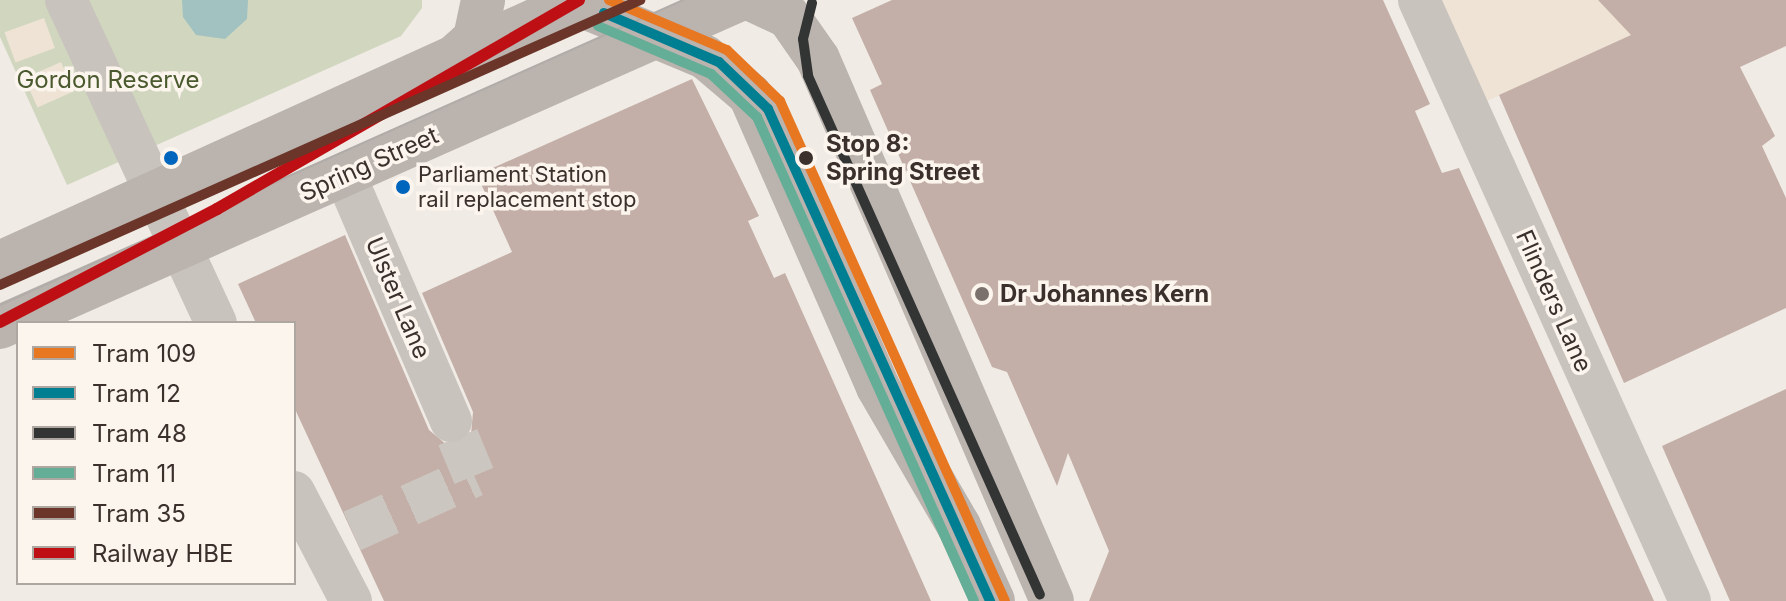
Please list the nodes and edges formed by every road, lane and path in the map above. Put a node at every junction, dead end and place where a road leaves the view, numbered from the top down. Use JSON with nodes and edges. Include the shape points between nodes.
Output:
{"nodes":[{"id":1,"x":66,"y":0,"type":"edge"},
{"id":2,"x":483,"y":0,"type":"edge"},
{"id":3,"x":738,"y":0,"type":"edge"},
{"id":4,"x":753,"y":0,"type":"edge"},
{"id":5,"x":797,"y":0,"type":"edge"},
{"id":6,"x":1419,"y":0,"type":"edge"},
{"id":7,"x":574,"y":1,"type":"edge"},
{"id":8,"x":657,"y":35,"type":"junction"},
{"id":9,"x":443,"y":65,"type":"junction"},
{"id":10,"x":824,"y":72,"type":"junction"},
{"id":11,"x":345,"y":175,"type":"junction"},
{"id":12,"x":155,"y":194,"type":"junction"},
{"id":13,"x":181,"y":248,"type":"junction"},
{"id":14,"x":0,"y":263,"type":"edge"},
{"id":15,"x":215,"y":321,"type":"edge"},
{"id":16,"x":0,"y":327,"type":"edge"},
{"id":17,"x":451,"y":421,"type":"tunnel mouth"},
{"id":18,"x":296,"y":494,"type":"edge"},
{"id":19,"x":351,"y":601,"type":"edge"},
{"id":20,"x":993,"y":601,"type":"edge"},
{"id":21,"x":1052,"y":601,"type":"edge"},
{"id":22,"x":1690,"y":601,"type":"edge"}],
"edges":[{"from":1,"to":12,"type":"street"},
{"from":2,"to":9,"type":"street","via":[[475,38]]},
{"from":3,"to":8,"type":"street","name":"Spring Street"},
{"from":4,"to":10,"type":"street","via":[[788,16]]},
{"from":5,"to":10,"type":"street"},
{"from":6,"to":22,"type":"street","name":"Flinders Lane"},
{"from":7,"to":8,"type":"street"},
{"from":7,"to":9,"type":"street"},
{"from":8,"to":11,"type":"street","name":"Spring Street"},
{"from":8,"to":20,"type":"street","via":[[718,64],[750,95],[878,387],[959,526]]},
{"from":9,"to":12,"type":"street"},
{"from":10,"to":21,"type":"street"},
{"from":11,"to":13,"type":"street","name":"Spring Street"},
{"from":11,"to":17,"type":"street","name":"Ulster Lane"},
{"from":12,"to":13,"type":"street"},
{"from":12,"to":14,"type":"street"},
{"from":13,"to":15,"type":"street"},
{"from":13,"to":16,"type":"street","name":"Spring Street"},
{"from":18,"to":19,"type":"street","via":[[338,537]]}]}
